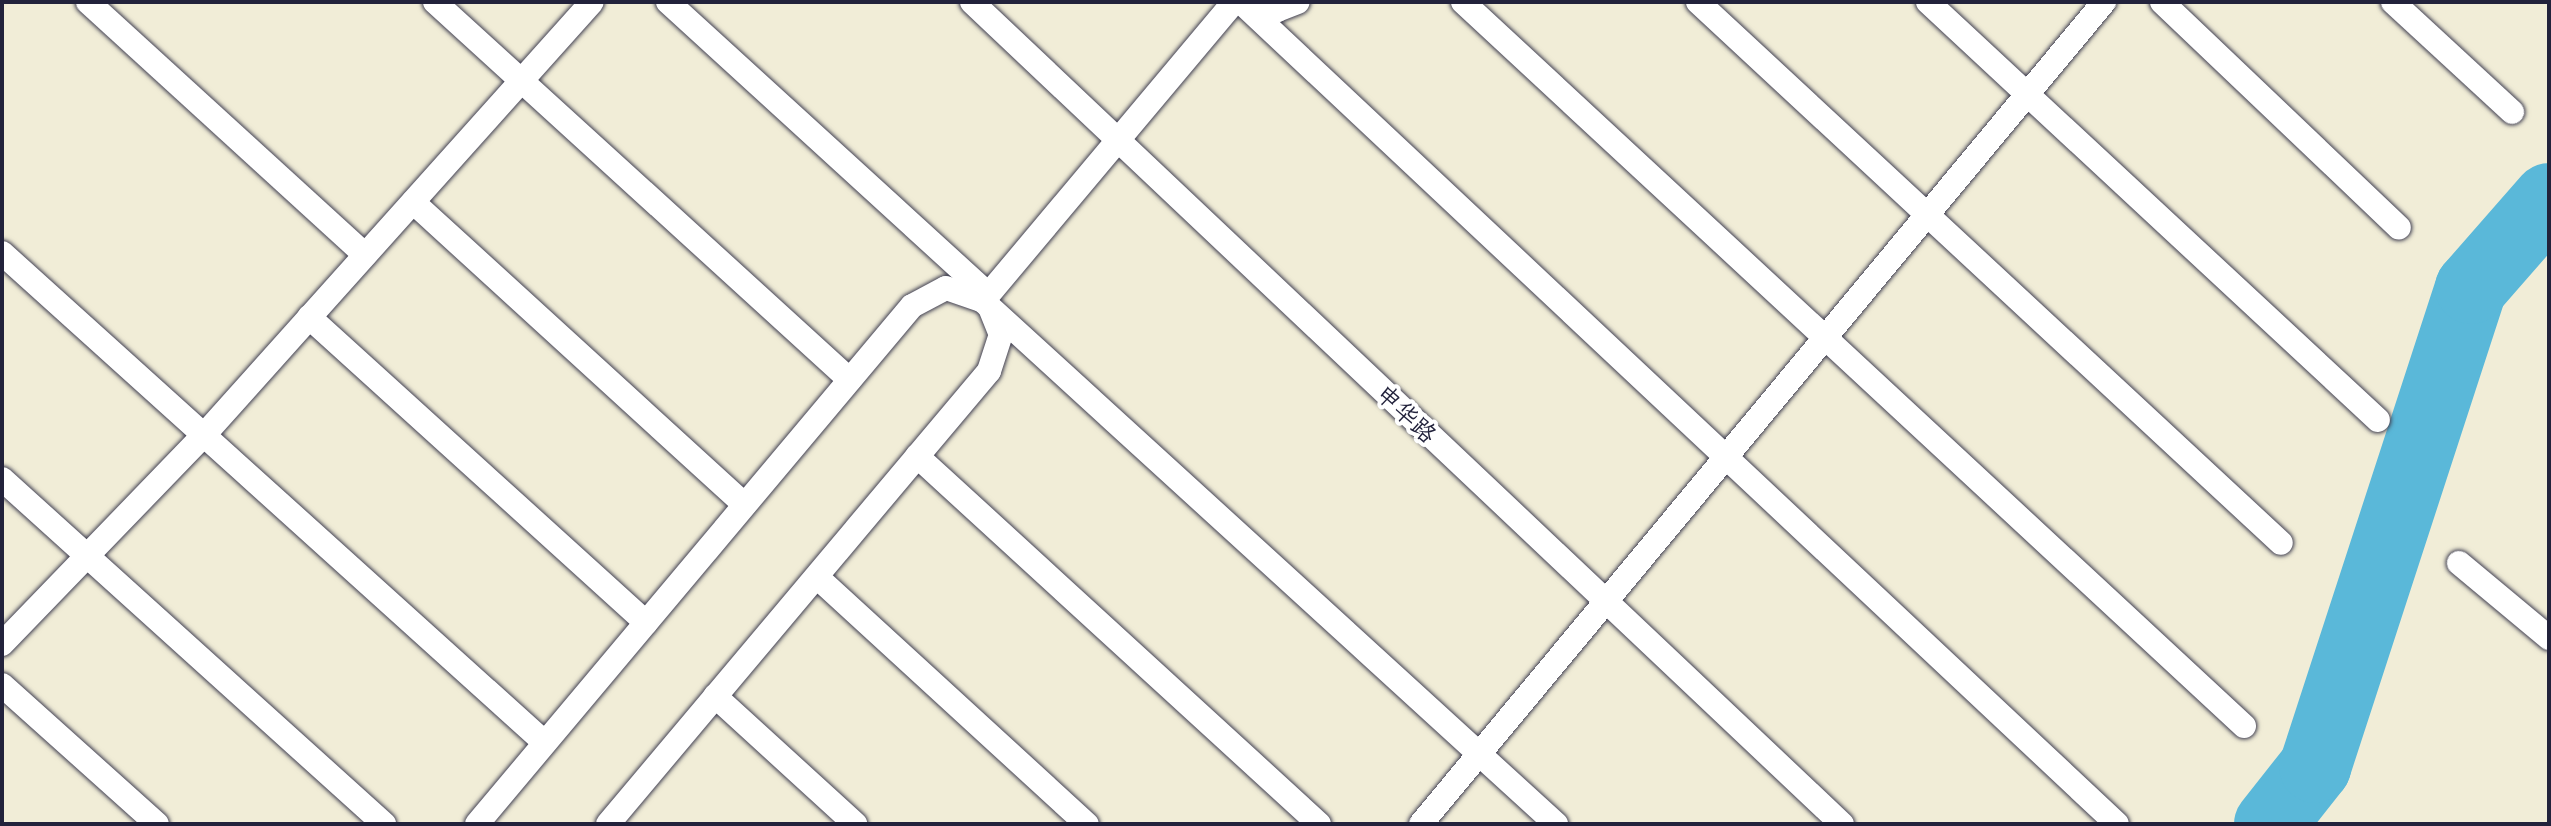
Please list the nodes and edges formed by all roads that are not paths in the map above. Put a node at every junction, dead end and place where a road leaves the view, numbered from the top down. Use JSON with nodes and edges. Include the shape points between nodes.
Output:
{"nodes":[{"id":1,"x":88,"y":2,"type":"edge"},
{"id":2,"x":435,"y":2,"type":"edge"},
{"id":3,"x":592,"y":2,"type":"edge"},
{"id":4,"x":668,"y":2,"type":"edge"},
{"id":5,"x":972,"y":2,"type":"edge"},
{"id":6,"x":1234,"y":2,"type":"edge"},
{"id":7,"x":1242,"y":2,"type":"edge"},
{"id":8,"x":1298,"y":2,"type":"edge"},
{"id":9,"x":1463,"y":2,"type":"edge"},
{"id":10,"x":1698,"y":2,"type":"edge"},
{"id":11,"x":1928,"y":2,"type":"edge"},
{"id":12,"x":2104,"y":2,"type":"edge"},
{"id":13,"x":2162,"y":2,"type":"edge"},
{"id":14,"x":2393,"y":2,"type":"edge"},
{"id":15,"x":521,"y":81,"type":"junction"},
{"id":16,"x":2028,"y":94,"type":"junction"},
{"id":17,"x":2512,"y":112,"type":"dead end"},
{"id":18,"x":1118,"y":140,"type":"junction"},
{"id":19,"x":413,"y":202,"type":"junction"},
{"id":20,"x":1929,"y":216,"type":"junction"},
{"id":21,"x":2399,"y":228,"type":"dead end"},
{"id":22,"x":2,"y":253,"type":"edge"},
{"id":23,"x":365,"y":255,"type":"junction"},
{"id":24,"x":991,"y":301,"type":"junction"},
{"id":25,"x":309,"y":317,"type":"junction"},
{"id":26,"x":1827,"y":339,"type":"junction"},
{"id":27,"x":850,"y":380,"type":"junction"},
{"id":28,"x":2378,"y":420,"type":"dead end"},
{"id":29,"x":204,"y":435,"type":"junction"},
{"id":30,"x":917,"y":456,"type":"junction"},
{"id":31,"x":1728,"y":459,"type":"junction"},
{"id":32,"x":2,"y":479,"type":"edge"},
{"id":33,"x":745,"y":505,"type":"junction"},
{"id":34,"x":2281,"y":543,"type":"dead end"},
{"id":35,"x":88,"y":557,"type":"junction"},
{"id":36,"x":2459,"y":563,"type":"dead end"},
{"id":37,"x":817,"y":577,"type":"junction"},
{"id":38,"x":1609,"y":604,"type":"junction"},
{"id":39,"x":646,"y":623,"type":"junction"},
{"id":40,"x":2549,"y":638,"type":"edge"},
{"id":41,"x":2,"y":644,"type":"edge"},
{"id":42,"x":2,"y":685,"type":"edge"},
{"id":43,"x":715,"y":696,"type":"junction"},
{"id":44,"x":2244,"y":726,"type":"dead end"},
{"id":45,"x":545,"y":743,"type":"junction"},
{"id":46,"x":1480,"y":755,"type":"junction"},
{"id":47,"x":614,"y":822,"type":"edge"},
{"id":48,"x":157,"y":824,"type":"edge"},
{"id":49,"x":384,"y":824,"type":"edge"},
{"id":50,"x":477,"y":824,"type":"edge"},
{"id":51,"x":855,"y":824,"type":"edge"},
{"id":52,"x":1087,"y":824,"type":"edge"},
{"id":53,"x":1319,"y":824,"type":"edge"},
{"id":54,"x":1421,"y":824,"type":"edge"},
{"id":55,"x":1556,"y":824,"type":"edge"},
{"id":56,"x":1842,"y":824,"type":"edge"},
{"id":57,"x":2117,"y":824,"type":"edge"}],
"edges":[{"from":1,"to":23,"type":"lane"},
{"from":2,"to":15,"type":"lane"},
{"from":3,"to":15,"type":"lane"},
{"from":4,"to":24,"type":"lane"},
{"from":5,"to":18,"type":"lane","name":"申华路"},
{"from":6,"to":18,"type":"lane"},
{"from":7,"to":8,"type":"lane","via":[[1263,10]]},
{"from":7,"to":31,"type":"lane"},
{"from":9,"to":26,"type":"lane"},
{"from":10,"to":20,"type":"lane"},
{"from":11,"to":16,"type":"lane"},
{"from":12,"to":16,"type":"lane"},
{"from":13,"to":21,"type":"lane"},
{"from":14,"to":17,"type":"lane"},
{"from":15,"to":19,"type":"lane"},
{"from":15,"to":27,"type":"lane"},
{"from":16,"to":20,"type":"lane"},
{"from":16,"to":28,"type":"lane"},
{"from":18,"to":24,"type":"lane"},
{"from":18,"to":38,"type":"lane","name":"申华路"},
{"from":19,"to":23,"type":"lane"},
{"from":19,"to":33,"type":"lane"},
{"from":20,"to":26,"type":"lane"},
{"from":20,"to":34,"type":"lane"},
{"from":22,"to":29,"type":"lane"},
{"from":23,"to":25,"type":"lane"},
{"from":24,"to":27,"type":"lane","via":[[960,289],[922,297]]},
{"from":24,"to":30,"type":"lane","via":[[998,322],[996,360]]},
{"from":24,"to":46,"type":"lane"},
{"from":25,"to":29,"type":"lane"},
{"from":25,"to":39,"type":"lane"},
{"from":26,"to":31,"type":"lane"},
{"from":26,"to":44,"type":"lane"},
{"from":27,"to":33,"type":"lane"},
{"from":29,"to":35,"type":"lane"},
{"from":29,"to":45,"type":"lane"},
{"from":30,"to":37,"type":"lane"},
{"from":30,"to":53,"type":"lane"},
{"from":31,"to":38,"type":"lane"},
{"from":31,"to":57,"type":"lane"},
{"from":32,"to":35,"type":"lane"},
{"from":33,"to":39,"type":"lane"},
{"from":35,"to":41,"type":"lane"},
{"from":35,"to":49,"type":"lane"},
{"from":36,"to":40,"type":"lane"},
{"from":37,"to":43,"type":"lane"},
{"from":37,"to":52,"type":"lane"},
{"from":38,"to":46,"type":"lane"},
{"from":38,"to":56,"type":"lane","name":"申华路"},
{"from":39,"to":45,"type":"lane"},
{"from":42,"to":48,"type":"lane"},
{"from":43,"to":47,"type":"lane"},
{"from":43,"to":51,"type":"lane"},
{"from":45,"to":50,"type":"lane"},
{"from":46,"to":54,"type":"lane"},
{"from":46,"to":55,"type":"lane"}]}
